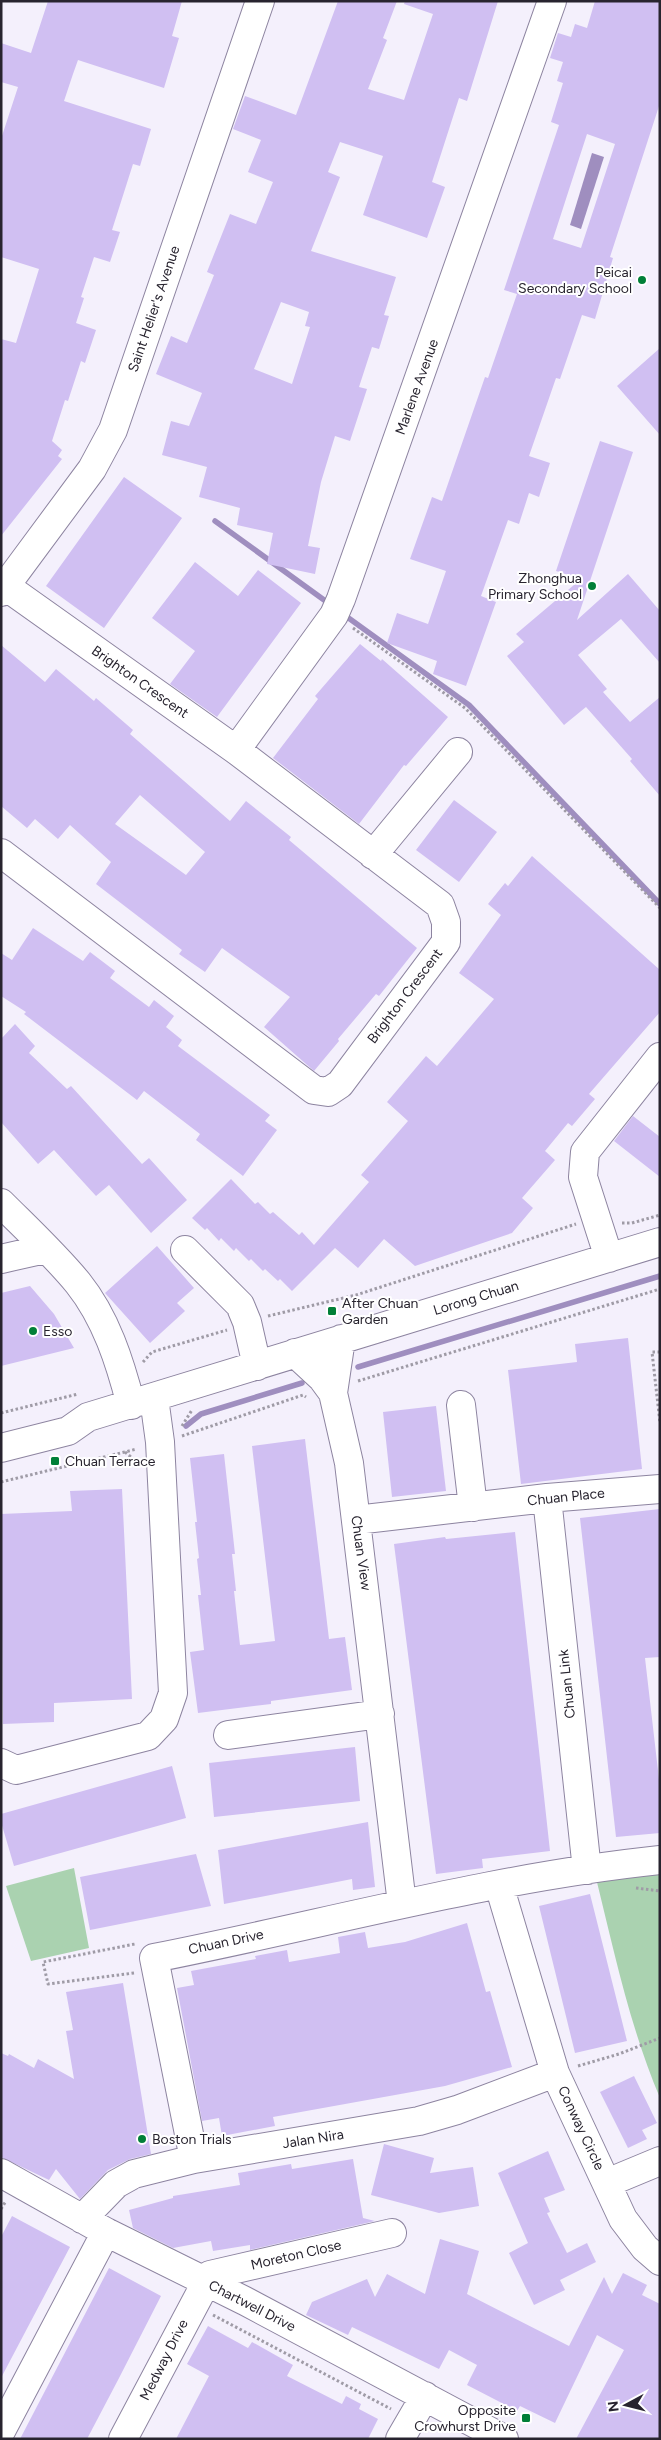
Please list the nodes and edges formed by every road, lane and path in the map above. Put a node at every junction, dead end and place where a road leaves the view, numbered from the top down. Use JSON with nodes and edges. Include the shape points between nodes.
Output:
{"nodes":[{"id":1,"x":260,"y":1,"type":"edge"},
{"id":2,"x":552,"y":1,"type":"edge"},
{"id":3,"x":3,"y":587,"type":"edge"},
{"id":4,"x":334,"y":613,"type":"junction"},
{"id":5,"x":236,"y":750,"type":"junction"},
{"id":6,"x":458,"y":752,"type":"dead end"},
{"id":7,"x":1,"y":853,"type":"edge"},
{"id":8,"x":373,"y":855,"type":"junction"},
{"id":9,"x":660,"y":908,"type":"edge"},
{"id":10,"x":660,"y":1057,"type":"edge"},
{"id":11,"x":1,"y":1203,"type":"edge"},
{"id":12,"x":660,"y":1215,"type":"edge"},
{"id":13,"x":597,"y":1223,"type":"junction"},
{"id":14,"x":660,"y":1242,"type":"edge"},
{"id":15,"x":45,"y":1249,"type":"junction"},
{"id":16,"x":185,"y":1250,"type":"dead end"},
{"id":17,"x":609,"y":1258,"type":"junction"},
{"id":18,"x":1,"y":1259,"type":"edge"},
{"id":19,"x":660,"y":1289,"type":"edge"},
{"id":20,"x":247,"y":1322,"type":"junction"},
{"id":21,"x":341,"y":1339,"type":"junction"},
{"id":22,"x":660,"y":1352,"type":"edge"},
{"id":23,"x":295,"y":1353,"type":"junction"},
{"id":24,"x":257,"y":1366,"type":"junction"},
{"id":25,"x":332,"y":1392,"type":"junction"},
{"id":26,"x":143,"y":1401,"type":"junction"},
{"id":27,"x":461,"y":1405,"type":"dead end"},
{"id":28,"x":88,"y":1417,"type":"junction"},
{"id":29,"x":660,"y":1423,"type":"edge"},
{"id":30,"x":1,"y":1430,"type":"edge"},
{"id":31,"x":173,"y":1439,"type":"dead end"},
{"id":32,"x":1,"y":1448,"type":"edge"},
{"id":33,"x":125,"y":1452,"type":"dead end"},
{"id":34,"x":138,"y":1463,"type":"dead end"},
{"id":35,"x":660,"y":1489,"type":"edge"},
{"id":36,"x":547,"y":1498,"type":"junction"},
{"id":37,"x":473,"y":1507,"type":"junction"},
{"id":38,"x":356,"y":1520,"type":"junction"},
{"id":39,"x":380,"y":1714,"type":"junction"},
{"id":40,"x":228,"y":1735,"type":"dead end"},
{"id":41,"x":1,"y":1762,"type":"edge"},
{"id":42,"x":660,"y":1860,"type":"edge"},
{"id":43,"x":586,"y":1870,"type":"junction"},
{"id":44,"x":499,"y":1885,"type":"junction"},
{"id":45,"x":402,"y":1904,"type":"junction"},
{"id":46,"x":157,"y":1970,"type":"junction"},
{"id":47,"x":46,"y":1974,"type":"dead end"},
{"id":48,"x":660,"y":2038,"type":"edge"},
{"id":49,"x":556,"y":2074,"type":"junction"},
{"id":50,"x":194,"y":2159,"type":"junction"},
{"id":51,"x":660,"y":2161,"type":"edge"},
{"id":52,"x":3,"y":2178,"type":"edge"},
{"id":53,"x":607,"y":2183,"type":"junction"},
{"id":54,"x":94,"y":2226,"type":"junction"},
{"id":55,"x":392,"y":2233,"type":"dead end"},
{"id":56,"x":660,"y":2261,"type":"edge"},
{"id":57,"x":204,"y":2282,"type":"junction"},
{"id":58,"x":425,"y":2396,"type":"junction"},
{"id":59,"x":1,"y":2431,"type":"edge"},
{"id":60,"x":124,"y":2439,"type":"edge"},
{"id":61,"x":400,"y":2439,"type":"edge"},
{"id":62,"x":504,"y":2439,"type":"edge"}],
"edges":[{"from":1,"to":3,"type":"street","name":"Saint Helier's Avenue","via":[[113,430],[92,468]]},
{"from":2,"to":4,"type":"street","name":"Marlene Avenue"},
{"from":3,"to":5,"type":"street","name":"Brighton Crescent"},
{"from":4,"to":5,"type":"street","name":"Marlene Avenue"},
{"from":4,"to":9,"type":"path","via":[[465,708]]},
{"from":5,"to":8,"type":"street","name":"Brighton Crescent"},
{"from":6,"to":8,"type":"street"},
{"from":7,"to":8,"type":"street","name":"Brighton Crescent","via":[[314,1090],[328,1092],[340,1084],[446,942],[446,922],[440,905]]},
{"from":10,"to":13,"type":"street","via":[[585,1152],[583,1177]]},
{"from":11,"to":15,"type":"street"},
{"from":12,"to":13,"type":"path","via":[[632,1223]]},
{"from":13,"to":17,"type":"street"},
{"from":13,"to":20,"type":"path","via":[[577,1224],[356,1295]]},
{"from":14,"to":17,"type":"street","name":"Lorong Chuan"},
{"from":15,"to":18,"type":"street"},
{"from":15,"to":26,"type":"street","via":[[78,1284],[102,1321]]},
{"from":16,"to":20,"type":"street","via":[[240,1305]]},
{"from":17,"to":21,"type":"street","name":"Lorong Chuan"},
{"from":19,"to":25,"type":"path"},
{"from":20,"to":24,"type":"street"},
{"from":21,"to":23,"type":"street","name":"Lorong Chuan"},
{"from":21,"to":25,"type":"street","name":"Chuan View"},
{"from":22,"to":29,"type":"path","via":[[652,1352]]},
{"from":23,"to":24,"type":"street","name":"Lorong Chuan"},
{"from":23,"to":25,"type":"street","name":"Chuan View"},
{"from":24,"to":26,"type":"street","name":"Lorong Chuan"},
{"from":25,"to":31,"type":"path","via":[[303,1395]]},
{"from":25,"to":38,"type":"street","name":"Chuan View","via":[[350,1463]]},
{"from":26,"to":28,"type":"street","name":"Lorong Chuan"},
{"from":26,"to":41,"type":"street","via":[[160,1442],[173,1693],[164,1719],[148,1736],[16,1770]]},
{"from":27,"to":37,"type":"street"},
{"from":28,"to":30,"type":"street","name":"Lorong Chuan","via":[[64,1415]]},
{"from":28,"to":32,"type":"street","name":"Lorong Chuan","via":[[68,1432]]},
{"from":33,"to":34,"type":"path"},
{"from":35,"to":36,"type":"street","name":"Chuan Place"},
{"from":36,"to":37,"type":"street","name":"Chuan Place"},
{"from":36,"to":43,"type":"street","name":"Chuan Link"},
{"from":37,"to":38,"type":"street","name":"Chuan Place"},
{"from":38,"to":39,"type":"street","name":"Chuan View"},
{"from":39,"to":40,"type":"street"},
{"from":39,"to":45,"type":"street","name":"Chuan View"},
{"from":42,"to":43,"type":"street","name":"Chuan Drive"},
{"from":43,"to":44,"type":"street","name":"Chuan Drive"},
{"from":44,"to":45,"type":"street","name":"Chuan Drive"},
{"from":44,"to":49,"type":"street"},
{"from":45,"to":46,"type":"street","name":"Chuan Drive","via":[[154,1958]]},
{"from":46,"to":47,"type":"path","via":[[48,1984]]},
{"from":46,"to":50,"type":"street"},
{"from":48,"to":49,"type":"path"},
{"from":49,"to":50,"type":"street","name":"Jalan Nira","via":[[419,2121]]},
{"from":49,"to":53,"type":"street","name":"Conway Circle"},
{"from":50,"to":54,"type":"street","name":"Jalan Nira","via":[[134,2174],[116,2184]]},
{"from":51,"to":53,"type":"street","name":"Conway Circle"},
{"from":52,"to":54,"type":"street","name":"Chartwell Drive"},
{"from":53,"to":56,"type":"street","name":"Conway Circle","via":[[623,2219],[645,2248]]},
{"from":54,"to":57,"type":"street","name":"Chartwell Drive"},
{"from":54,"to":59,"type":"street","name":"Jalan Nira"},
{"from":55,"to":57,"type":"street","name":"Moreton Close","via":[[210,2275]]},
{"from":57,"to":58,"type":"street","name":"Chartwell Drive"},
{"from":57,"to":60,"type":"street","name":"Medway Drive"},
{"from":58,"to":61,"type":"street"},
{"from":58,"to":62,"type":"street","name":"Chartwell Drive"}]}
